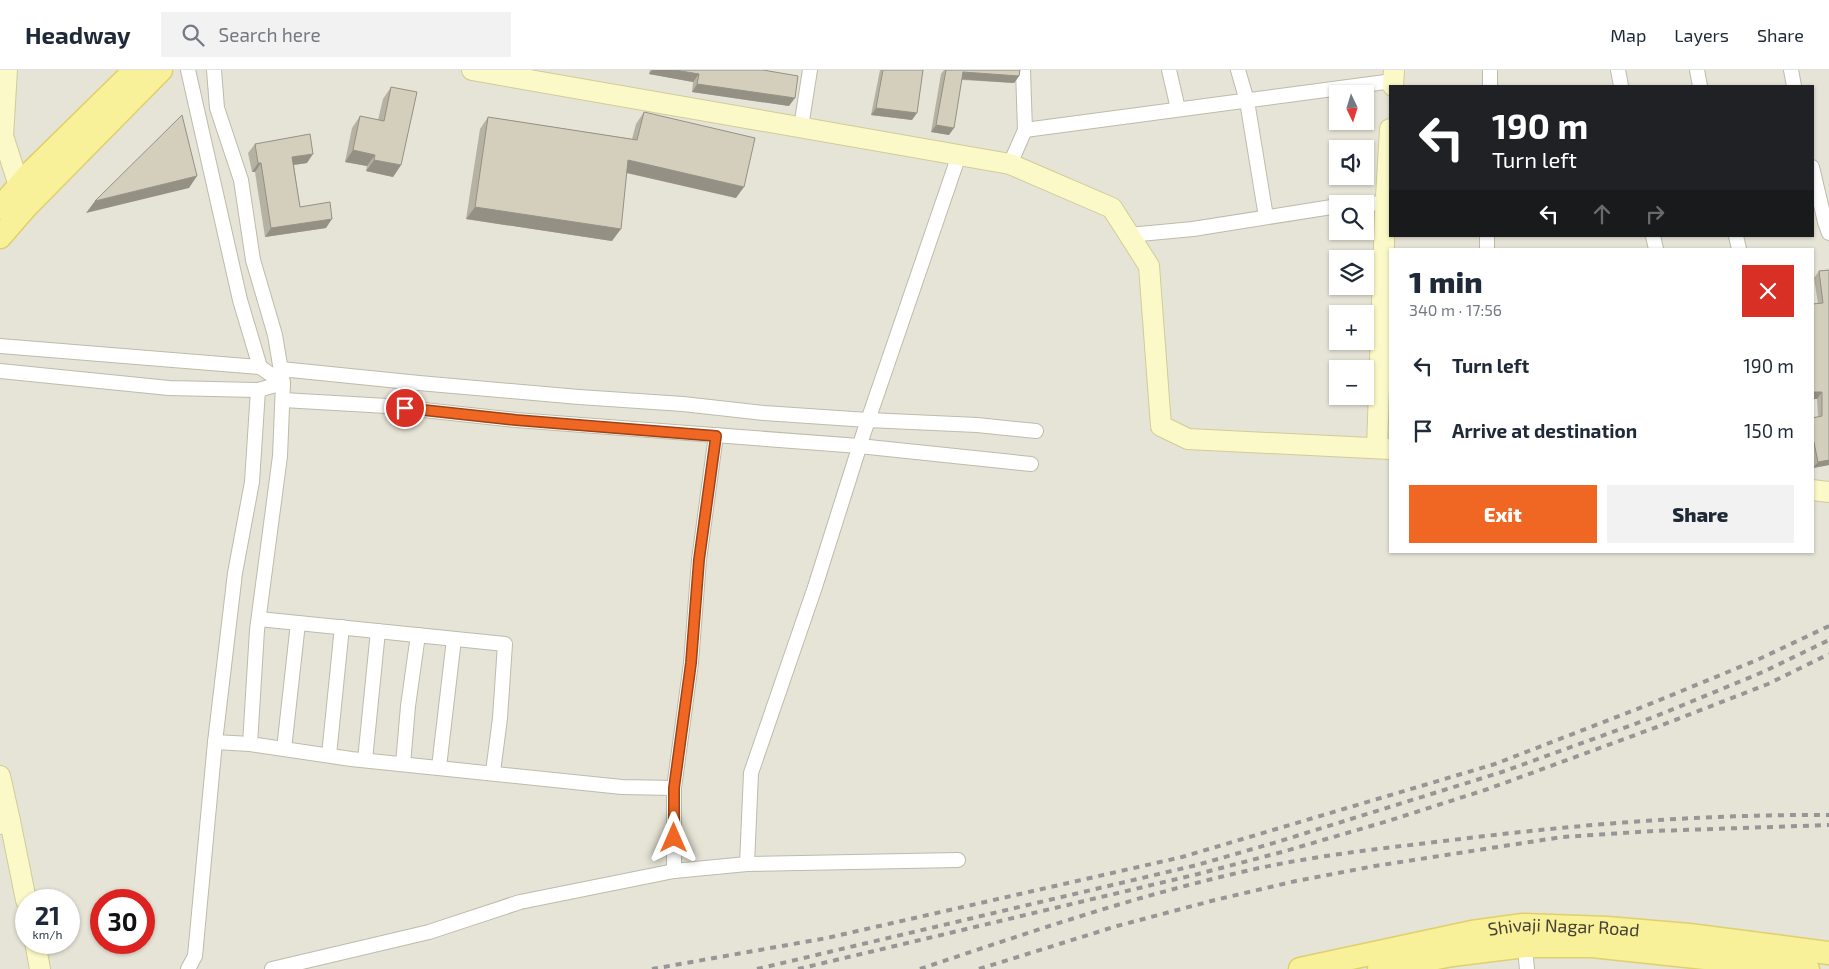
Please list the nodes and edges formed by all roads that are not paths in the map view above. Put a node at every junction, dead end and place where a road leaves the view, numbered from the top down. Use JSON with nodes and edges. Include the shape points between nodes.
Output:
{"nodes":[{"id":1,"x":7,"y":70,"type":"edge"},
{"id":2,"x":135,"y":70,"type":"edge"},
{"id":3,"x":161,"y":70,"type":"edge"},
{"id":4,"x":188,"y":70,"type":"edge"},
{"id":5,"x":214,"y":70,"type":"edge"},
{"id":6,"x":472,"y":70,"type":"edge"},
{"id":7,"x":810,"y":70,"type":"edge"},
{"id":8,"x":1023,"y":70,"type":"edge"},
{"id":9,"x":1169,"y":70,"type":"edge"},
{"id":10,"x":1238,"y":70,"type":"edge"},
{"id":11,"x":1490,"y":70,"type":"edge"},
{"id":12,"x":1618,"y":70,"type":"edge"},
{"id":13,"x":1697,"y":70,"type":"edge"},
{"id":14,"x":1791,"y":70,"type":"edge"},
{"id":15,"x":509,"y":73,"type":"edge"},
{"id":16,"x":1393,"y":79,"type":"edge"},
{"id":17,"x":1490,"y":85,"type":"edge"},
{"id":18,"x":1621,"y":85,"type":"edge"},
{"id":19,"x":1700,"y":85,"type":"edge"},
{"id":20,"x":1794,"y":85,"type":"edge"},
{"id":21,"x":1247,"y":101,"type":"junction"},
{"id":22,"x":1178,"y":109,"type":"junction"},
{"id":23,"x":801,"y":127,"type":"junction"},
{"id":24,"x":1025,"y":130,"type":"junction"},
{"id":25,"x":1389,"y":148,"type":"edge"},
{"id":26,"x":959,"y":155,"type":"junction"},
{"id":27,"x":1010,"y":164,"type":"junction"},
{"id":28,"x":1814,"y":175,"type":"edge"},
{"id":29,"x":19,"y":185,"type":"junction"},
{"id":30,"x":1386,"y":203,"type":"junction"},
{"id":31,"x":1374,"y":204,"type":"edge"},
{"id":32,"x":26,"y":207,"type":"junction"},
{"id":33,"x":1329,"y":207,"type":"edge"},
{"id":34,"x":0,"y":208,"type":"edge"},
{"id":35,"x":1266,"y":217,"type":"junction"},
{"id":36,"x":1829,"y":233,"type":"edge"},
{"id":37,"x":1129,"y":235,"type":"junction"},
{"id":38,"x":0,"y":237,"type":"edge"},
{"id":39,"x":0,"y":346,"type":"edge"},
{"id":40,"x":260,"y":368,"type":"junction"},
{"id":41,"x":0,"y":371,"type":"edge"},
{"id":42,"x":282,"y":376,"type":"junction"},
{"id":43,"x":258,"y":390,"type":"junction"},
{"id":44,"x":283,"y":400,"type":"junction"},
{"id":45,"x":868,"y":420,"type":"junction"},
{"id":46,"x":1036,"y":431,"type":"dead end"},
{"id":47,"x":716,"y":436,"type":"junction"},
{"id":48,"x":860,"y":446,"type":"junction"},
{"id":49,"x":1383,"y":449,"type":"edge"},
{"id":50,"x":1031,"y":464,"type":"dead end"},
{"id":51,"x":1814,"y":490,"type":"edge"},
{"id":52,"x":1829,"y":492,"type":"edge"},
{"id":53,"x":259,"y":619,"type":"junction"},
{"id":54,"x":298,"y":623,"type":"junction"},
{"id":55,"x":342,"y":627,"type":"junction"},
{"id":56,"x":378,"y":631,"type":"junction"},
{"id":57,"x":418,"y":635,"type":"junction"},
{"id":58,"x":454,"y":639,"type":"junction"},
{"id":59,"x":215,"y":742,"type":"junction"},
{"id":60,"x":250,"y":744,"type":"junction"},
{"id":61,"x":284,"y":749,"type":"junction"},
{"id":62,"x":329,"y":755,"type":"junction"},
{"id":63,"x":365,"y":760,"type":"junction"},
{"id":64,"x":403,"y":764,"type":"junction"},
{"id":65,"x":439,"y":767,"type":"junction"},
{"id":66,"x":493,"y":772,"type":"junction"},
{"id":67,"x":0,"y":776,"type":"edge"},
{"id":68,"x":674,"y":788,"type":"junction"},
{"id":69,"x":5,"y":822,"type":"edge"},
{"id":70,"x":958,"y":860,"type":"dead end"},
{"id":71,"x":747,"y":864,"type":"junction"},
{"id":72,"x":674,"y":871,"type":"junction"},
{"id":73,"x":23,"y":889,"type":"edge"},
{"id":74,"x":1524,"y":936,"type":"junction"},
{"id":75,"x":1829,"y":953,"type":"edge"},
{"id":76,"x":37,"y":954,"type":"edge"},
{"id":77,"x":40,"y":969,"type":"edge"},
{"id":78,"x":188,"y":969,"type":"edge"},
{"id":79,"x":272,"y":969,"type":"edge"},
{"id":80,"x":1300,"y":969,"type":"edge"},
{"id":81,"x":1379,"y":969,"type":"edge"},
{"id":82,"x":1527,"y":969,"type":"edge"},
{"id":83,"x":1808,"y":969,"type":"edge"}],
"edges":[{"from":1,"to":29,"type":"main road","via":[[3,136]]},
{"from":2,"to":29,"type":"main road"},
{"from":3,"to":32,"type":"main road"},
{"from":4,"to":40,"type":"street","via":[[240,300]]},
{"from":5,"to":42,"type":"street","via":[[217,108],[241,180],[253,260],[275,335]]},
{"from":6,"to":15,"type":"main road"},
{"from":7,"to":23,"type":"street"},
{"from":8,"to":24,"type":"street"},
{"from":9,"to":22,"type":"street"},
{"from":10,"to":21,"type":"street"},
{"from":11,"to":17,"type":"street"},
{"from":12,"to":18,"type":"street"},
{"from":13,"to":19,"type":"street"},
{"from":14,"to":20,"type":"street"},
{"from":15,"to":23,"type":"main road"},
{"from":16,"to":21,"type":"street"},
{"from":21,"to":22,"type":"street"},
{"from":21,"to":35,"type":"street"},
{"from":22,"to":24,"type":"street"},
{"from":23,"to":26,"type":"main road"},
{"from":24,"to":27,"type":"street"},
{"from":25,"to":30,"type":"main road"},
{"from":26,"to":27,"type":"main road"},
{"from":26,"to":45,"type":"street"},
{"from":27,"to":37,"type":"main road","via":[[1112,208]]},
{"from":28,"to":36,"type":"street"},
{"from":29,"to":32,"type":"main road"},
{"from":29,"to":34,"type":"main road"},
{"from":30,"to":31,"type":"street"},
{"from":30,"to":49,"type":"main road"},
{"from":32,"to":38,"type":"main road"},
{"from":33,"to":35,"type":"street"},
{"from":35,"to":37,"type":"street"},
{"from":37,"to":49,"type":"main road","via":[[1149,266],[1161,426],[1188,439]]},
{"from":39,"to":40,"type":"street"},
{"from":40,"to":42,"type":"street"},
{"from":41,"to":43,"type":"street","via":[[169,388]]},
{"from":42,"to":43,"type":"street"},
{"from":42,"to":44,"type":"street"},
{"from":42,"to":45,"type":"street"},
{"from":43,"to":59,"type":"street","via":[[252,482],[235,573]]},
{"from":44,"to":47,"type":"street","via":[[387,406]]},
{"from":44,"to":53,"type":"street","via":[[280,456]]},
{"from":45,"to":46,"type":"street"},
{"from":45,"to":48,"type":"street"},
{"from":47,"to":48,"type":"street"},
{"from":47,"to":68,"type":"street"},
{"from":48,"to":50,"type":"street"},
{"from":48,"to":71,"type":"street","via":[[751,773]]},
{"from":51,"to":52,"type":"main road"},
{"from":53,"to":54,"type":"street"},
{"from":53,"to":60,"type":"street"},
{"from":54,"to":55,"type":"street"},
{"from":54,"to":61,"type":"street"},
{"from":55,"to":56,"type":"street"},
{"from":55,"to":62,"type":"street"},
{"from":56,"to":57,"type":"street"},
{"from":56,"to":63,"type":"street"},
{"from":57,"to":58,"type":"street"},
{"from":57,"to":64,"type":"street"},
{"from":58,"to":65,"type":"street"},
{"from":58,"to":66,"type":"street","via":[[506,644]]},
{"from":59,"to":60,"type":"street"},
{"from":59,"to":78,"type":"street","via":[[194,956]]},
{"from":60,"to":61,"type":"street"},
{"from":61,"to":62,"type":"street"},
{"from":62,"to":63,"type":"street"},
{"from":63,"to":64,"type":"street"},
{"from":64,"to":65,"type":"street"},
{"from":65,"to":66,"type":"street"},
{"from":66,"to":68,"type":"street","via":[[622,787]]},
{"from":67,"to":69,"type":"main road"},
{"from":68,"to":72,"type":"street"},
{"from":69,"to":73,"type":"main road"},
{"from":70,"to":71,"type":"street"},
{"from":71,"to":72,"type":"street"},
{"from":72,"to":79,"type":"street","via":[[520,902],[429,932]]},
{"from":74,"to":75,"type":"main road","name":"Shivaji Nagar Road","via":[[1608,928]]},
{"from":74,"to":80,"type":"main road","name":"Shivaji Nagar Road","via":[[1472,932]]},
{"from":74,"to":81,"type":"main road","name":"Shivaji Nagar Road","via":[[1452,955]]},
{"from":74,"to":82,"type":"street"},
{"from":74,"to":83,"type":"main road","name":"Shivaji Nagar Road"},
{"from":76,"to":77,"type":"main road"}]}
